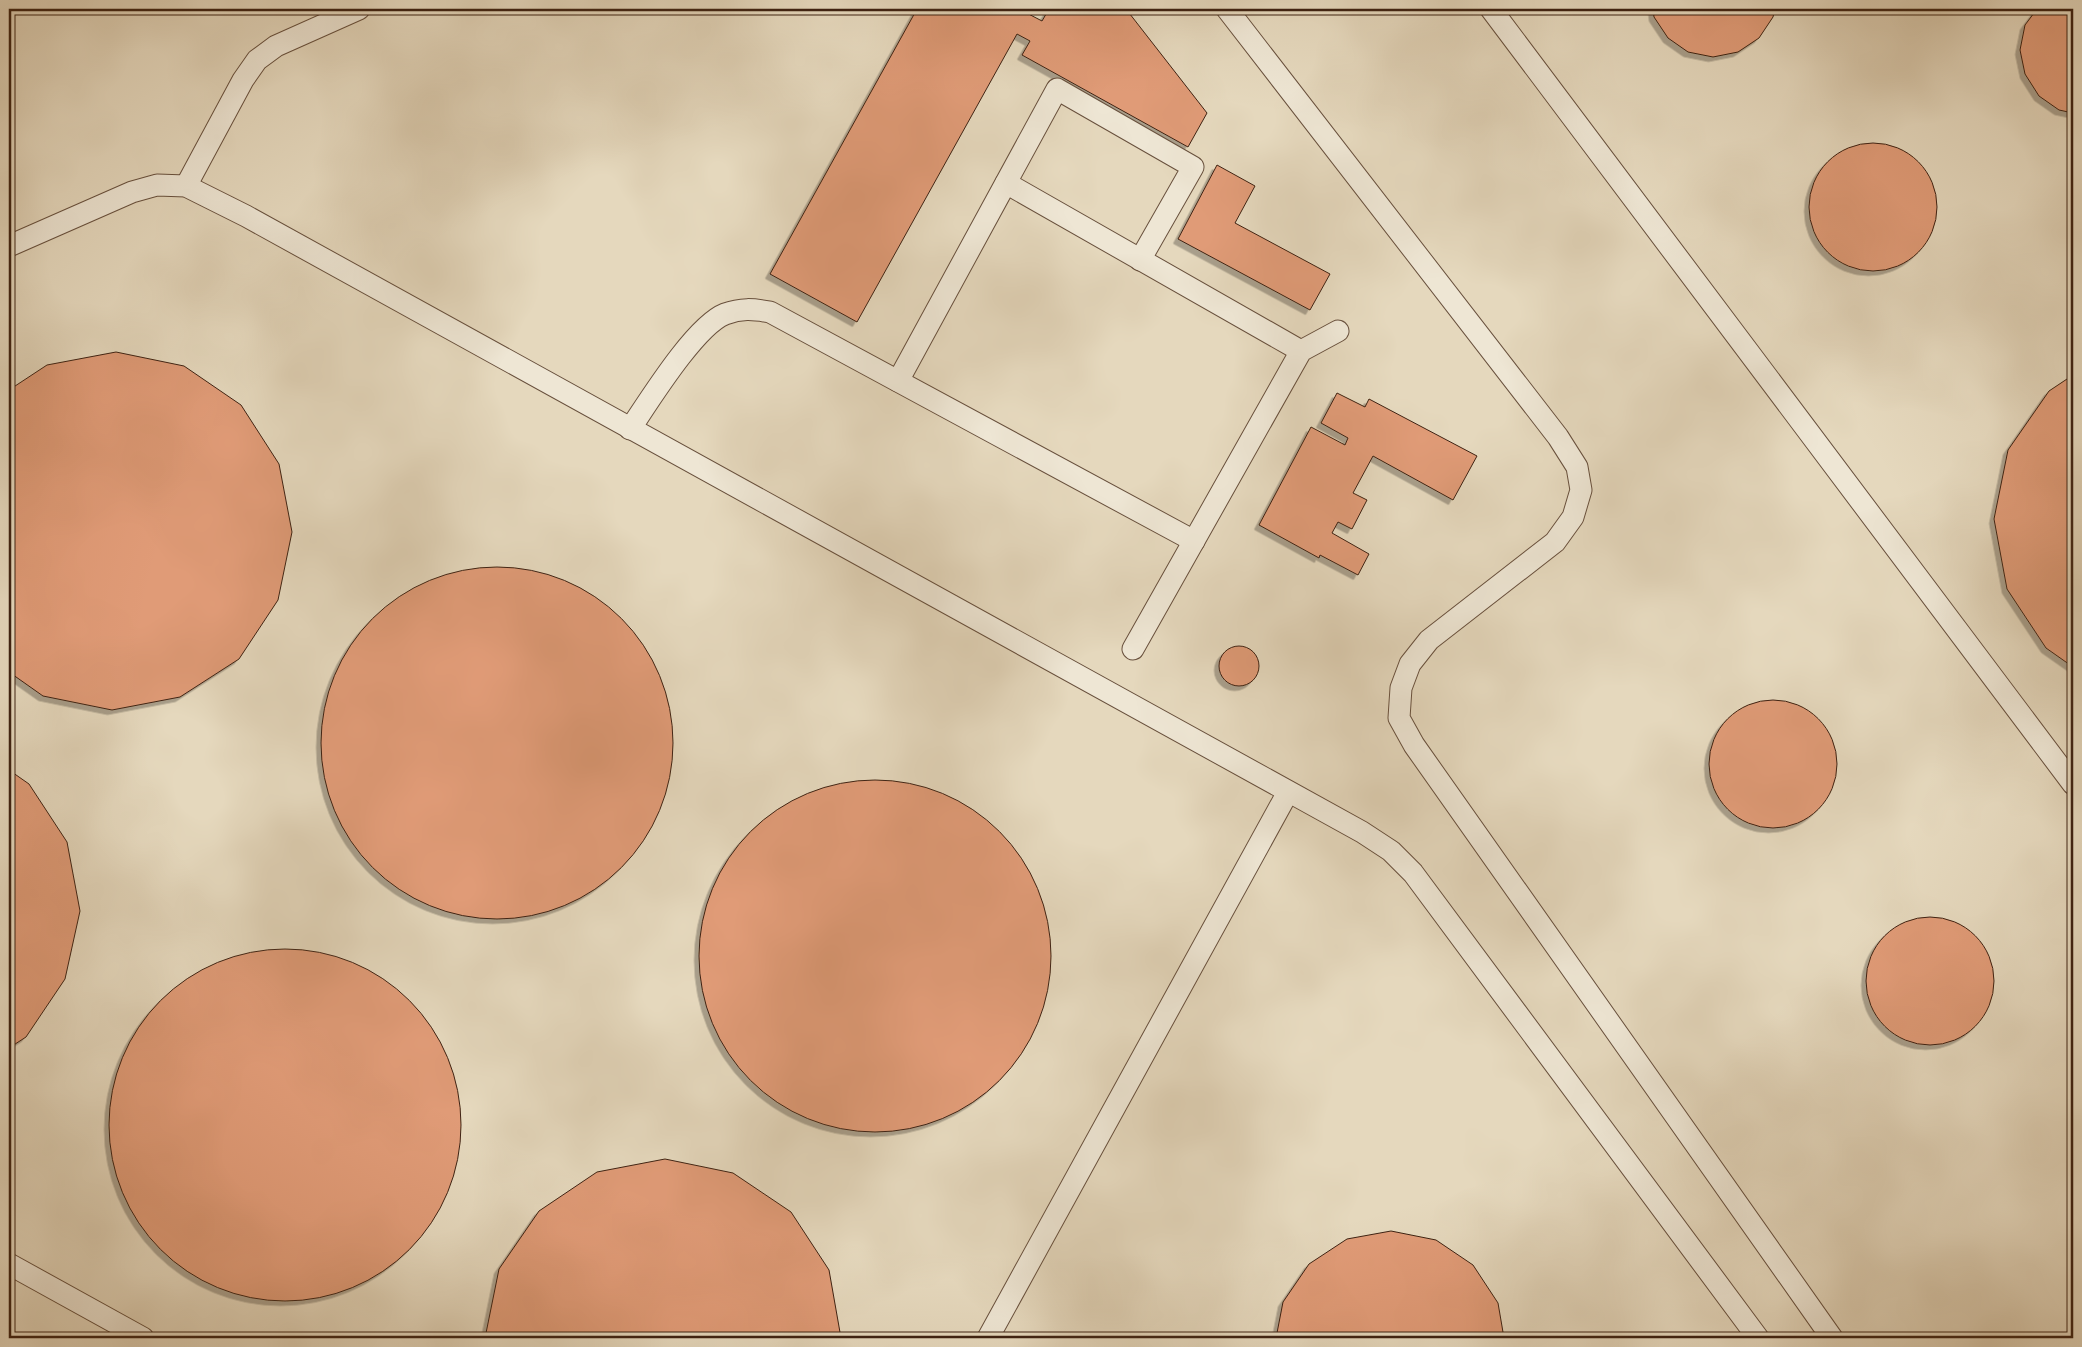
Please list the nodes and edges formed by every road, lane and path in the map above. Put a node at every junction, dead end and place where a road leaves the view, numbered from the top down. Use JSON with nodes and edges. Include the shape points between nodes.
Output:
{"nodes":[{"id":1,"x":359,"y":9,"type":"edge"},
{"id":2,"x":1226,"y":9,"type":"edge"},
{"id":3,"x":1491,"y":9,"type":"edge"},
{"id":4,"x":1006,"y":183,"type":"junction"},
{"id":5,"x":186,"y":186,"type":"junction"},
{"id":6,"x":9,"y":246,"type":"edge"},
{"id":7,"x":1140,"y":260,"type":"junction"},
{"id":8,"x":1338,"y":332,"type":"dead end"},
{"id":9,"x":1301,"y":351,"type":"junction"},
{"id":10,"x":898,"y":381,"type":"junction"},
{"id":11,"x":630,"y":429,"type":"junction"},
{"id":12,"x":1194,"y":541,"type":"junction"},
{"id":13,"x":1133,"y":649,"type":"dead end"},
{"id":14,"x":2073,"y":784,"type":"edge"},
{"id":15,"x":1288,"y":792,"type":"junction"},
{"id":16,"x":9,"y":1264,"type":"edge"},
{"id":17,"x":143,"y":1338,"type":"edge"},
{"id":18,"x":988,"y":1338,"type":"edge"},
{"id":19,"x":1758,"y":1338,"type":"edge"},
{"id":20,"x":1832,"y":1338,"type":"edge"}],
"edges":[{"from":1,"to":5,"type":"lane","via":[[276,46],[257,60]]},
{"from":2,"to":20,"type":"lane","via":[[1558,437],[1577,467],[1581,490],[1573,517],[1555,542],[1429,640],[1410,664],[1401,688],[1399,718],[1414,745]]},
{"from":3,"to":14,"type":"lane"},
{"from":4,"to":7,"type":"lane"},
{"from":4,"to":7,"type":"lane","via":[[1057,89],[1176,157],[1193,167]]},
{"from":4,"to":10,"type":"lane"},
{"from":5,"to":6,"type":"lane","via":[[157,185],[132,192]]},
{"from":5,"to":11,"type":"lane","via":[[255,220]]},
{"from":7,"to":9,"type":"lane"},
{"from":8,"to":9,"type":"lane"},
{"from":9,"to":12,"type":"lane"},
{"from":10,"to":11,"type":"lane","via":[[770,312],[747,308],[723,315],[699,334],[668,372]]},
{"from":10,"to":12,"type":"lane"},
{"from":11,"to":15,"type":"lane"},
{"from":12,"to":13,"type":"lane"},
{"from":15,"to":18,"type":"lane"},
{"from":15,"to":19,"type":"lane","via":[[1362,832],[1391,851],[1413,873]]},
{"from":16,"to":17,"type":"lane"}]}
